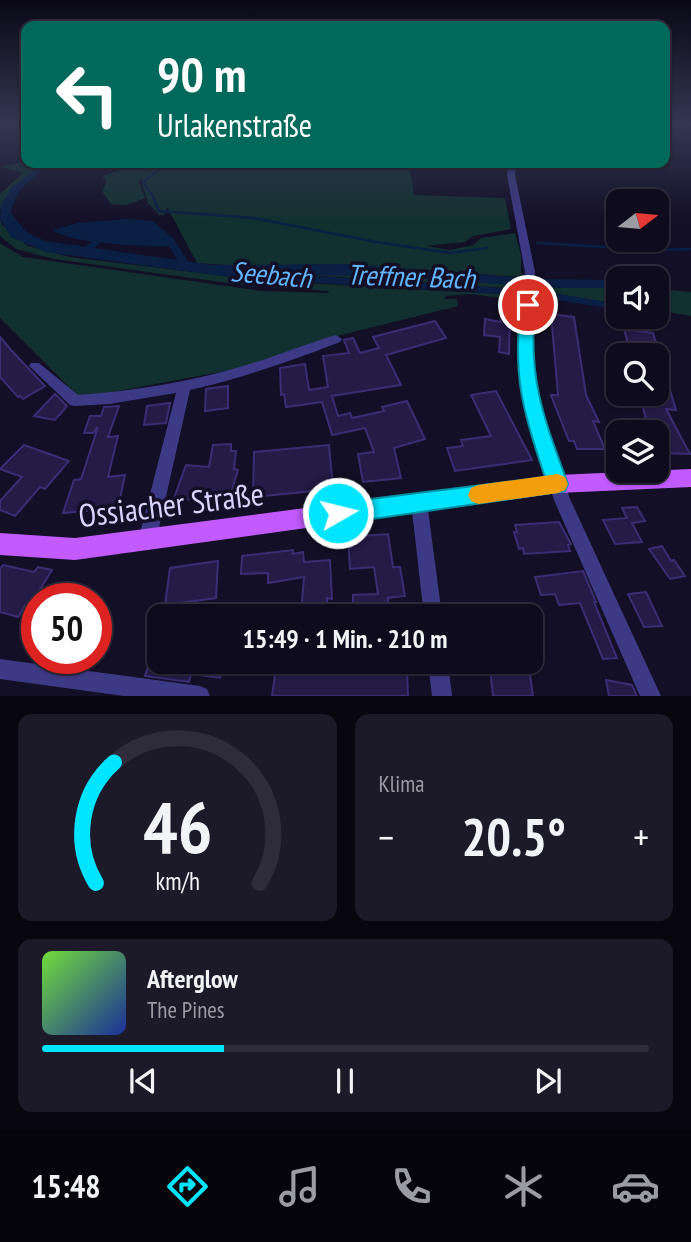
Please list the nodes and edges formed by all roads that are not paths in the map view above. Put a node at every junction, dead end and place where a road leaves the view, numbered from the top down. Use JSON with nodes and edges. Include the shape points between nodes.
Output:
{"nodes":[{"id":1,"x":512,"y":168,"type":"edge"},
{"id":2,"x":336,"y":339,"type":"dead end"},
{"id":3,"x":35,"y":366,"type":"dead end"},
{"id":4,"x":184,"y":388,"type":"junction"},
{"id":5,"x":691,"y":478,"type":"edge"},
{"id":6,"x":558,"y":484,"type":"junction"},
{"id":7,"x":419,"y":502,"type":"junction"},
{"id":8,"x":147,"y":541,"type":"junction"},
{"id":9,"x":0,"y":544,"type":"edge"},
{"id":10,"x":432,"y":604,"type":"edge"},
{"id":11,"x":0,"y":669,"type":"edge"},
{"id":12,"x":439,"y":674,"type":"edge"},
{"id":13,"x":200,"y":696,"type":"edge"},
{"id":14,"x":442,"y":696,"type":"edge"},
{"id":15,"x":651,"y":696,"type":"edge"}],
"edges":[{"from":1,"to":6,"type":"street","via":[[530,272],[524,343],[527,389]]},
{"from":2,"to":4,"type":"street","via":[[281,361]]},
{"from":3,"to":4,"type":"street","via":[[75,401]]},
{"from":4,"to":8,"type":"street"},
{"from":5,"to":6,"type":"main road","name":"Ossiacher Straße"},
{"from":6,"to":7,"type":"main road","name":"Ossiacher Straße"},
{"from":6,"to":15,"type":"street"},
{"from":7,"to":8,"type":"main road","name":"Ossiacher Straße"},
{"from":7,"to":10,"type":"street"},
{"from":8,"to":9,"type":"main road","name":"Ossiacher Straße","via":[[75,549]]},
{"from":11,"to":13,"type":"street"},
{"from":12,"to":14,"type":"street"}]}
